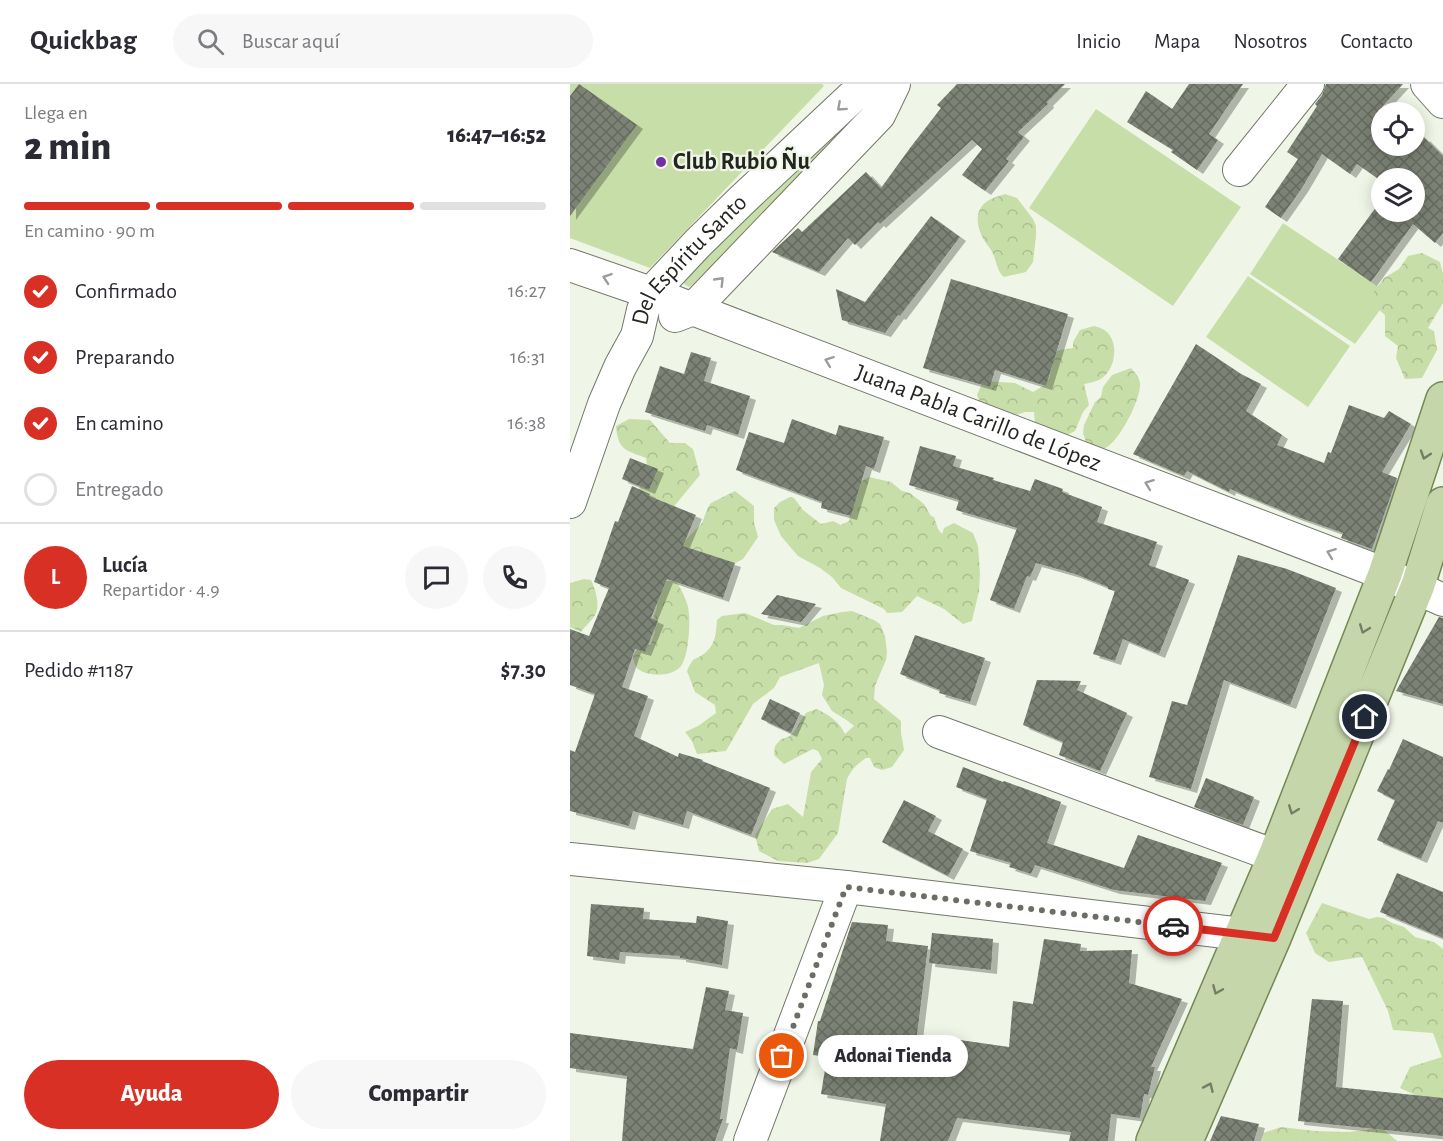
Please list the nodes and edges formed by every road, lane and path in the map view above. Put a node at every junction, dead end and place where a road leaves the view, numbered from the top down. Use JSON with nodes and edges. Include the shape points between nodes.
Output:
{"nodes":[{"id":1,"x":893,"y":84,"type":"edge"},
{"id":2,"x":1308,"y":84,"type":"edge"},
{"id":3,"x":1427,"y":84,"type":"edge"},
{"id":4,"x":1443,"y":102,"type":"edge"},
{"id":5,"x":1239,"y":170,"type":"dead end"},
{"id":6,"x":570,"y":265,"type":"edge"},
{"id":7,"x":651,"y":293,"type":"junction"},
{"id":8,"x":693,"y":309,"type":"junction"},
{"id":9,"x":637,"y":336,"type":"junction"},
{"id":10,"x":1443,"y":399,"type":"edge"},
{"id":11,"x":570,"y":502,"type":"edge"},
{"id":12,"x":1443,"y":504,"type":"edge"},
{"id":13,"x":1385,"y":574,"type":"junction"},
{"id":14,"x":1430,"y":594,"type":"edge"},
{"id":15,"x":939,"y":732,"type":"dead end"},
{"id":16,"x":570,"y":859,"type":"edge"},
{"id":17,"x":1289,"y":861,"type":"junction"},
{"id":18,"x":846,"y":887,"type":"junction"},
{"id":19,"x":1241,"y":934,"type":"junction"},
{"id":20,"x":1274,"y":938,"type":"junction"},
{"id":21,"x":750,"y":1141,"type":"edge"},
{"id":22,"x":1153,"y":1141,"type":"edge"},
{"id":23,"x":1185,"y":1141,"type":"edge"}],
"edges":[{"from":1,"to":7,"type":"street","name":"Del Espíritu Santo","one_way":true,"via":[[871,87],[852,97],[741,201]]},
{"from":8,"to":1,"type":"street","name":"Del Espíritu Santo","one_way":true,"via":[[879,115]]},
{"from":2,"to":5,"type":"street"},
{"from":3,"to":4,"type":"street"},
{"from":7,"to":6,"type":"street","name":"Juana Pabla Carillo de López","one_way":true},
{"from":7,"to":8,"type":"street","name":"Juana Pabla Carillo de López"},
{"from":7,"to":9,"type":"street","name":"Del Espíritu Santo"},
{"from":8,"to":9,"type":"street","name":"Del Espíritu Santo"},
{"from":13,"to":8,"type":"street","name":"Juana Pabla Carillo de López","one_way":true},
{"from":9,"to":11,"type":"street","name":"Del Espíritu Santo","via":[[604,404]]},
{"from":10,"to":13,"type":"main road","one_way":true},
{"from":12,"to":14,"type":"main road"},
{"from":13,"to":14,"type":"street","name":"Juana Pabla Carillo de López"},
{"from":13,"to":17,"type":"main road","one_way":true},
{"from":14,"to":17,"type":"main road"},
{"from":15,"to":17,"type":"street"},
{"from":16,"to":18,"type":"street"},
{"from":17,"to":19,"type":"main road"},
{"from":17,"to":20,"type":"main road"},
{"from":18,"to":19,"type":"street"},
{"from":18,"to":21,"type":"street"},
{"from":19,"to":20,"type":"street"},
{"from":19,"to":22,"type":"main road","one_way":true},
{"from":23,"to":20,"type":"main road","one_way":true}]}
